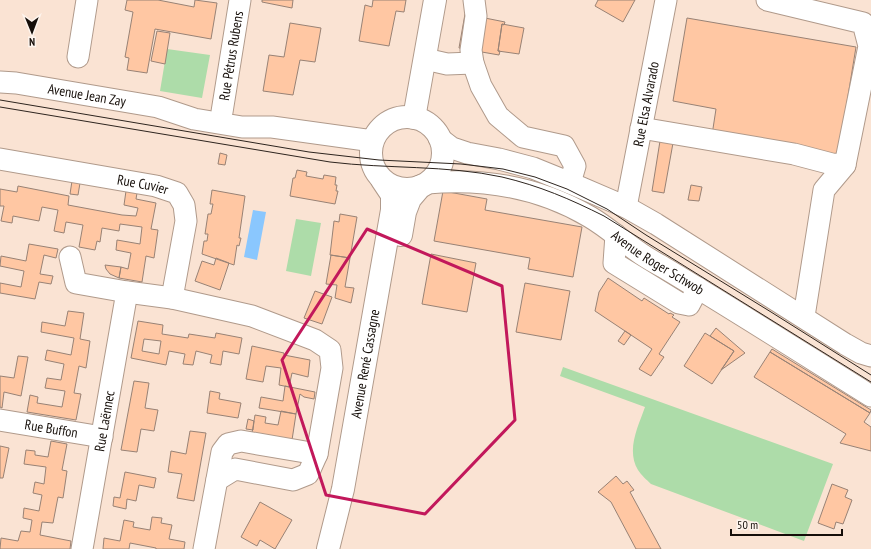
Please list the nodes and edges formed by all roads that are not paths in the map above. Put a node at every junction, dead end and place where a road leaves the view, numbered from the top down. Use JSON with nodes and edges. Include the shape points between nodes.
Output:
{"nodes":[{"id":1,"x":87,"y":0,"type":"edge"},
{"id":2,"x":240,"y":0,"type":"edge"},
{"id":3,"x":435,"y":0,"type":"edge"},
{"id":4,"x":474,"y":0,"type":"edge"},
{"id":5,"x":666,"y":0,"type":"edge"},
{"id":6,"x":766,"y":0,"type":"edge"},
{"id":7,"x":817,"y":6,"type":"edge"},
{"id":8,"x":78,"y":57,"type":"dead end"},
{"id":9,"x":425,"y":59,"type":"junction"},
{"id":10,"x":473,"y":63,"type":"junction"},
{"id":11,"x":5,"y":80,"type":"edge"},
{"id":12,"x":158,"y":107,"type":"junction"},
{"id":13,"x":222,"y":112,"type":"junction"},
{"id":14,"x":414,"y":118,"type":"junction"},
{"id":15,"x":272,"y":127,"type":"junction"},
{"id":16,"x":641,"y":128,"type":"junction"},
{"id":17,"x":440,"y":138,"type":"junction"},
{"id":18,"x":373,"y":141,"type":"junction"},
{"id":19,"x":0,"y":159,"type":"edge"},
{"id":20,"x":845,"y":165,"type":"junction"},
{"id":21,"x":382,"y":180,"type":"junction"},
{"id":22,"x":570,"y":182,"type":"junction"},
{"id":23,"x":424,"y":184,"type":"junction"},
{"id":24,"x":626,"y":207,"type":"junction"},
{"id":25,"x":70,"y":256,"type":"dead end"},
{"id":26,"x":127,"y":292,"type":"junction"},
{"id":27,"x":172,"y":298,"type":"junction"},
{"id":28,"x":802,"y":316,"type":"junction"},
{"id":29,"x":871,"y":356,"type":"edge"},
{"id":30,"x":871,"y":396,"type":"edge"},
{"id":31,"x":0,"y":420,"type":"edge"},
{"id":32,"x":102,"y":436,"type":"junction"},
{"id":33,"x":317,"y":454,"type":"junction"},
{"id":34,"x":217,"y":480,"type":"junction"},
{"id":35,"x":82,"y":549,"type":"edge"},
{"id":36,"x":204,"y":549,"type":"edge"},
{"id":37,"x":328,"y":549,"type":"edge"},
{"id":38,"x":342,"y":549,"type":"edge"}],
"edges":[{"from":1,"to":8,"type":"street"},
{"from":2,"to":13,"type":"street","name":"Rue Pétrus Rubens"},
{"from":3,"to":9,"type":"main road"},
{"from":4,"to":10,"type":"street","via":[[476,16],[471,50]]},
{"from":5,"to":16,"type":"street","name":"Rue Elsa Alvarado"},
{"from":6,"to":7,"type":"street"},
{"from":7,"to":20,"type":"street","via":[[863,23],[869,46]]},
{"from":9,"to":10,"type":"street","via":[[448,64]]},
{"from":9,"to":14,"type":"main road"},
{"from":10,"to":22,"type":"street","via":[[481,86],[498,116],[523,137],[564,146],[575,166]]},
{"from":11,"to":12,"type":"street","name":"Avenue Jean Zay"},
{"from":12,"to":13,"type":"street","name":"Avenue Jean Zay"},
{"from":12,"to":15,"type":"street","name":"Avenue Jean Zay","via":[[194,119],[242,127]]},
{"from":13,"to":15,"type":"street","name":"Avenue Jean Zay"},
{"from":14,"to":17,"type":"main road","via":[[429,125]]},
{"from":14,"to":18,"type":"main road","via":[[393,120],[378,132]]},
{"from":15,"to":18,"type":"street","name":"Avenue Jean Zay"},
{"from":16,"to":20,"type":"street"},
{"from":16,"to":24,"type":"street","name":"Rue Elsa Alvarado"},
{"from":17,"to":22,"type":"street","name":"Avenue Roger Schwob","via":[[452,148],[533,168]]},
{"from":17,"to":23,"type":"main road","via":[[443,150],[440,170]]},
{"from":18,"to":21,"type":"main road","via":[[371,159]]},
{"from":19,"to":27,"type":"street","name":"Rue Cuvier","via":[[156,186],[177,193],[184,205],[186,221]]},
{"from":20,"to":28,"type":"street","via":[[824,190]]},
{"from":21,"to":23,"type":"main road","via":[[401,189],[411,189]]},
{"from":21,"to":37,"type":"main road","name":"Avenue René Cassagne","via":[[392,194],[392,210],[343,488]]},
{"from":22,"to":24,"type":"street","name":"Avenue Roger Schwob"},
{"from":23,"to":30,"type":"street","name":"Avenue Roger Schwob","via":[[463,181],[496,184],[530,192],[591,217],[638,252]]},
{"from":23,"to":38,"type":"main road","name":"Avenue René Cassagne","via":[[410,199],[405,212],[357,488]]},
{"from":24,"to":28,"type":"street","name":"Avenue Roger Schwob"},
{"from":25,"to":26,"type":"street","via":[[76,283]]},
{"from":26,"to":27,"type":"street"},
{"from":26,"to":32,"type":"street","name":"Rue Laënnec"},
{"from":27,"to":33,"type":"street","via":[[252,316],[315,340],[330,350],[332,368]]},
{"from":28,"to":29,"type":"street","name":"Avenue Roger Schwob","via":[[845,344]]},
{"from":31,"to":32,"type":"street","name":"Rue Buffon"},
{"from":32,"to":35,"type":"street","name":"Rue Laënnec"},
{"from":33,"to":34,"type":"street","via":[[308,474],[293,480],[235,469]]},
{"from":33,"to":34,"type":"street","via":[[241,441],[228,444],[222,452]]},
{"from":34,"to":36,"type":"street"}]}
